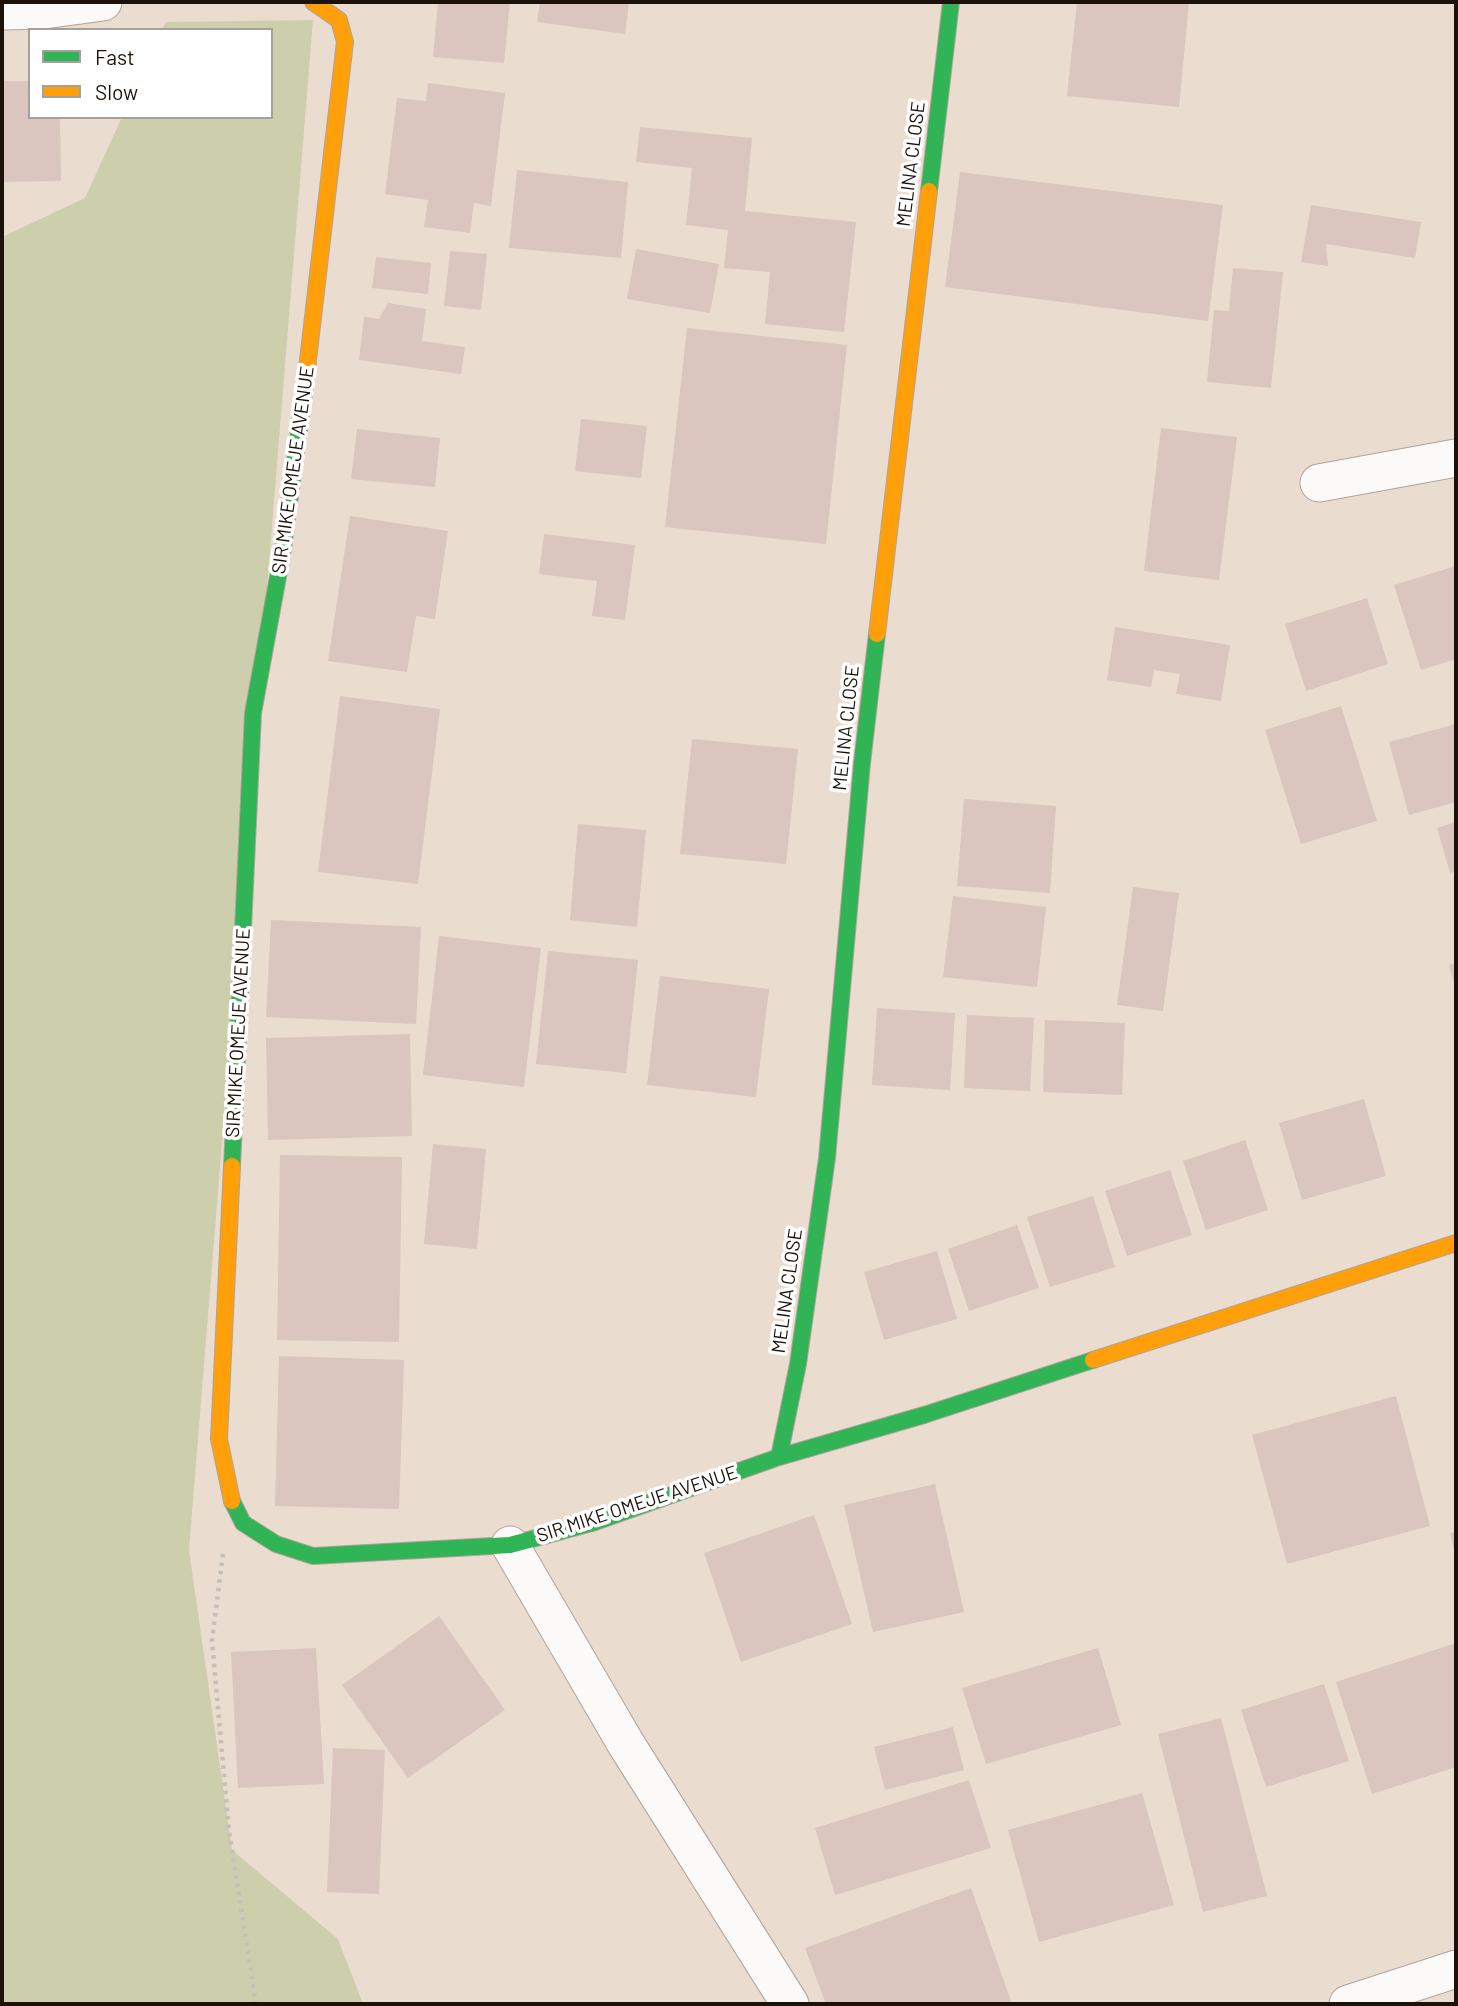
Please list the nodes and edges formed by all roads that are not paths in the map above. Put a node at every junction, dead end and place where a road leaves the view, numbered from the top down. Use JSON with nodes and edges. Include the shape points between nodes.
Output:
{"nodes":[{"id":1,"x":103,"y":2,"type":"edge"},
{"id":2,"x":313,"y":2,"type":"edge"},
{"id":3,"x":951,"y":2,"type":"edge"},
{"id":4,"x":2,"y":11,"type":"edge"},
{"id":5,"x":1456,"y":458,"type":"edge"},
{"id":6,"x":1319,"y":483,"type":"dead end"},
{"id":7,"x":1456,"y":1243,"type":"edge"},
{"id":8,"x":779,"y":1457,"type":"junction"},
{"id":9,"x":510,"y":1545,"type":"junction"},
{"id":10,"x":1456,"y":1969,"type":"edge"},
{"id":11,"x":790,"y":2004,"type":"edge"},
{"id":12,"x":1348,"y":2004,"type":"edge"}],
"edges":[{"from":1,"to":4,"type":"street"},
{"from":2,"to":9,"type":"street","name":"SIR MIKE OMEJE AVENUE","via":[[338,20],[345,42],[313,330],[282,555],[253,713],[219,1439],[230,1498],[243,1523],[276,1544],[313,1556]]},
{"from":3,"to":8,"type":"street","name":"MELINA CLOSE","via":[[862,763],[827,1158],[798,1364]]},
{"from":5,"to":6,"type":"street"},
{"from":7,"to":8,"type":"street","name":"SIR MIKE OMEJE AVENUE","via":[[924,1415]]},
{"from":8,"to":9,"type":"street","name":"SIR MIKE OMEJE AVENUE","via":[[595,1522]]},
{"from":9,"to":11,"type":"street","via":[[626,1744]]},
{"from":10,"to":12,"type":"street"}]}
